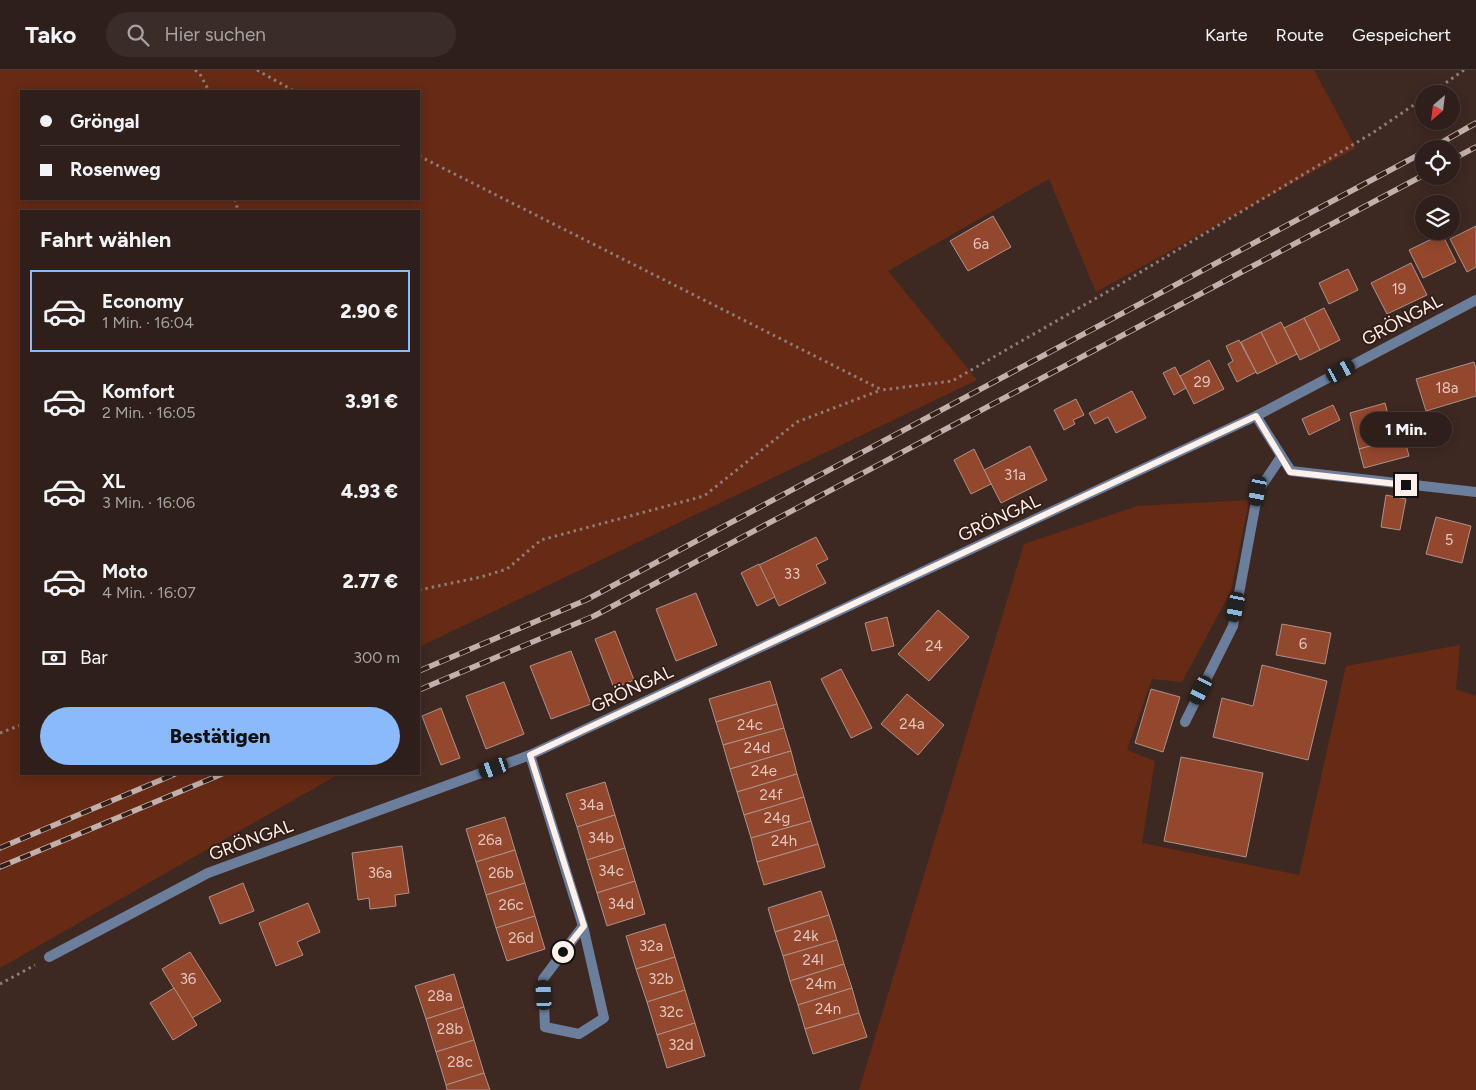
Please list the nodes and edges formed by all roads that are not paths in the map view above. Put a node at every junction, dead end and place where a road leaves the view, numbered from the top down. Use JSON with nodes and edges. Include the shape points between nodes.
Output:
{"nodes":[{"id":1,"x":1476,"y":300,"type":"edge"},
{"id":2,"x":1256,"y":416,"type":"junction"},
{"id":3,"x":1281,"y":457,"type":"junction"},
{"id":4,"x":1476,"y":492,"type":"edge"},
{"id":5,"x":1185,"y":722,"type":"dead end"},
{"id":6,"x":530,"y":755,"type":"junction"},
{"id":7,"x":584,"y":926,"type":"junction"},
{"id":8,"x":49,"y":957,"type":"road end"}],
"edges":[{"from":1,"to":2,"type":"street","name":"GRÖNGAL"},
{"from":2,"to":3,"type":"street"},
{"from":2,"to":6,"type":"street","name":"GRÖNGAL"},
{"from":3,"to":4,"type":"street","via":[[1290,472]]},
{"from":3,"to":5,"type":"street","via":[[1258,491],[1233,626]]},
{"from":6,"to":7,"type":"street"},
{"from":6,"to":8,"type":"street","name":"GRÖNGAL","via":[[208,873]]},
{"from":7,"to":7,"type":"street","via":[[543,979],[545,1027],[579,1034],[604,1018]]}]}
